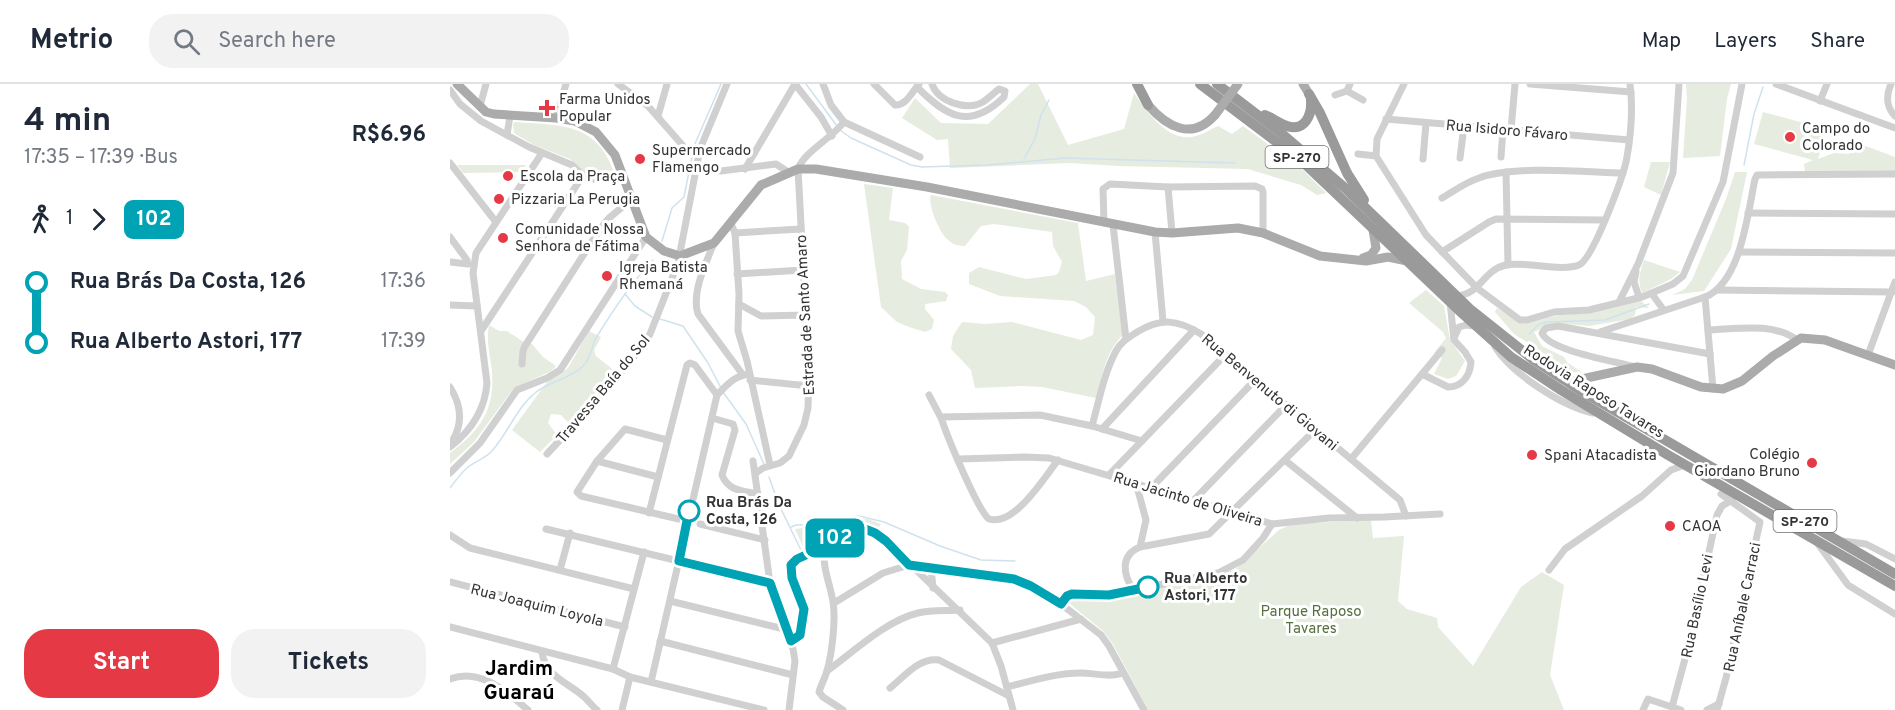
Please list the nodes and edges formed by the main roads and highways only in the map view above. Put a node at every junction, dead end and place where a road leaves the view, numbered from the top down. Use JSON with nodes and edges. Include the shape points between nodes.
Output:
{"nodes":[{"id":1,"x":457,"y":84,"type":"edge"},
{"id":2,"x":1137,"y":84,"type":"edge"},
{"id":3,"x":1144,"y":84,"type":"edge"},
{"id":4,"x":1195,"y":84,"type":"edge"},
{"id":5,"x":1200,"y":84,"type":"edge"},
{"id":6,"x":1238,"y":84,"type":"edge"},
{"id":7,"x":1215,"y":89,"type":"edge"},
{"id":8,"x":1306,"y":89,"type":"edge"},
{"id":9,"x":1148,"y":105,"type":"junction"},
{"id":10,"x":1244,"y":106,"type":"junction"},
{"id":11,"x":1372,"y":213,"type":"junction"},
{"id":12,"x":1373,"y":230,"type":"junction"},
{"id":13,"x":1361,"y":259,"type":"junction"},
{"id":14,"x":1407,"y":261,"type":"junction"},
{"id":15,"x":1454,"y":299,"type":"junction"},
{"id":16,"x":1894,"y":364,"type":"edge"},
{"id":17,"x":1590,"y":378,"type":"junction"},
{"id":18,"x":1568,"y":382,"type":"junction"},
{"id":19,"x":1583,"y":392,"type":"junction"},
{"id":20,"x":1895,"y":574,"type":"edge"},
{"id":21,"x":1895,"y":586,"type":"edge"}],
"edges":[{"from":1,"to":13,"type":"main road","via":[[483,113],[575,121],[596,132],[610,147],[646,237],[664,251],[680,256],[714,243],[733,229],[761,185],[793,170],[827,171],[927,187],[1155,232],[1238,228],[1263,233],[1320,256]]},
{"from":2,"to":9,"type":"highway"},
{"from":3,"to":9,"type":"highway"},
{"from":4,"to":7,"type":"highway"},
{"from":5,"to":7,"type":"highway","name":"Rodovia Raposo Tavares","number":"SP-270"},
{"from":6,"to":9,"type":"main road","bridge":true,"via":[[1215,116],[1199,127],[1183,129],[1165,121]]},
{"from":7,"to":10,"type":"highway","name":"Rodovia Raposo Tavares","number":"SP-270"},
{"from":7,"to":12,"type":"highway","name":"Rodovia Raposo Tavares","number":"SP-270","via":[[1303,162]]},
{"from":8,"to":10,"type":"highway","via":[[1311,113],[1297,127]]},
{"from":8,"to":11,"type":"highway","via":[[1347,173]]},
{"from":10,"to":11,"type":"highway","name":"Rodovia Raposo Tavares","number":"SP-270","via":[[1307,154]]},
{"from":11,"to":15,"type":"highway","name":"Rodovia Raposo Tavares","number":"SP-270"},
{"from":12,"to":13,"type":"main road","via":[[1376,248]]},
{"from":12,"to":14,"type":"highway","name":"Rodovia Raposo Tavares","number":"SP-270"},
{"from":13,"to":14,"type":"main road","via":[[1388,257]]},
{"from":14,"to":15,"type":"highway","name":"Rodovia Raposo Tavares","number":"SP-270"},
{"from":15,"to":18,"type":"highway","name":"Rodovia Raposo Tavares","number":"SP-270"},
{"from":15,"to":21,"type":"highway","name":"Rodovia Raposo Tavares","number":"SP-270","via":[[1476,326],[1530,370],[1715,482],[1736,499]]},
{"from":16,"to":17,"type":"main road","via":[[1809,338],[1797,340],[1736,385],[1723,389],[1637,367]]},
{"from":17,"to":18,"type":"main road"},
{"from":17,"to":19,"type":"main road"},
{"from":18,"to":19,"type":"highway","name":"Rodovia Raposo Tavares","number":"SP-270"},
{"from":19,"to":20,"type":"highway","name":"Rodovia Raposo Tavares","number":"SP-270"}]}
